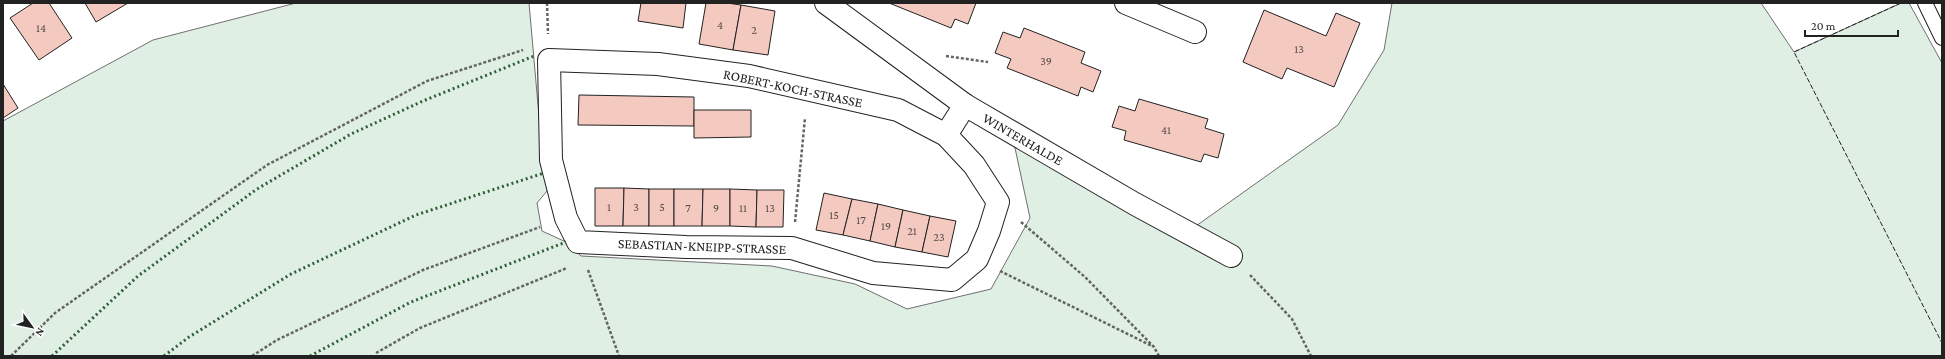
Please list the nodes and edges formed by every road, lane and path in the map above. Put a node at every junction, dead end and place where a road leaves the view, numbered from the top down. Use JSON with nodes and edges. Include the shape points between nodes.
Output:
{"nodes":[{"id":1,"x":826,"y":3,"type":"edge"},
{"id":2,"x":1126,"y":3,"type":"edge"},
{"id":3,"x":1925,"y":3,"type":"edge"},
{"id":4,"x":1195,"y":32,"type":"dead end"},
{"id":5,"x":1942,"y":38,"type":"edge"},
{"id":6,"x":496,"y":58,"type":"dead end"},
{"id":7,"x":807,"y":91,"type":"junction"},
{"id":8,"x":965,"y":105,"type":"junction"},
{"id":9,"x":946,"y":135,"type":"junction"},
{"id":10,"x":998,"y":202,"type":"junction"},
{"id":11,"x":566,"y":218,"type":"junction"},
{"id":12,"x":792,"y":248,"type":"junction"},
{"id":13,"x":582,"y":251,"type":"junction"},
{"id":14,"x":1231,"y":256,"type":"joint"},
{"id":15,"x":977,"y":259,"type":"junction"},
{"id":16,"x":1154,"y":347,"type":"junction"},
{"id":17,"x":376,"y":352,"type":"dead end"},
{"id":18,"x":11,"y":356,"type":"edge"},
{"id":19,"x":252,"y":356,"type":"edge"},
{"id":20,"x":619,"y":356,"type":"edge"},
{"id":21,"x":1158,"y":356,"type":"edge"},
{"id":22,"x":1311,"y":356,"type":"edge"}],
"edges":[{"from":1,"to":8,"type":"street","name":"WINTERHALDE"},
{"from":2,"to":4,"type":"street"},
{"from":3,"to":5,"type":"lane"},
{"from":6,"to":18,"type":"path","via":[[427,81],[267,166],[55,313]]},
{"from":7,"to":9,"type":"street","name":"ROBERT-KOCH-STRASSE","via":[[898,110]]},
{"from":7,"to":11,"type":"street","name":"ROBERT-KOCH-STRASSE","via":[[749,76],[658,64],[549,60],[552,160]]},
{"from":7,"to":12,"type":"path"},
{"from":8,"to":9,"type":"street"},
{"from":8,"to":14,"type":"street","name":"WINTERHALDE","via":[[1135,204]]},
{"from":9,"to":10,"type":"street","via":[[974,166]]},
{"from":10,"to":15,"type":"street","name":"SEBASTIAN-KNEIPP-STRASSE"},
{"from":10,"to":16,"type":"path","via":[[1085,277]]},
{"from":11,"to":13,"type":"street"},
{"from":11,"to":19,"type":"path","via":[[423,270],[277,340]]},
{"from":12,"to":13,"type":"street","name":"SEBASTIAN-KNEIPP-STRASSE","via":[[686,247]]},
{"from":12,"to":15,"type":"street","name":"SEBASTIAN-KNEIPP-STRASSE","via":[[873,273],[952,280]]},
{"from":13,"to":17,"type":"path","via":[[420,328]]},
{"from":13,"to":20,"type":"path"},
{"from":14,"to":22,"type":"path","via":[[1292,319]]},
{"from":15,"to":16,"type":"path"},
{"from":16,"to":21,"type":"path"}]}
